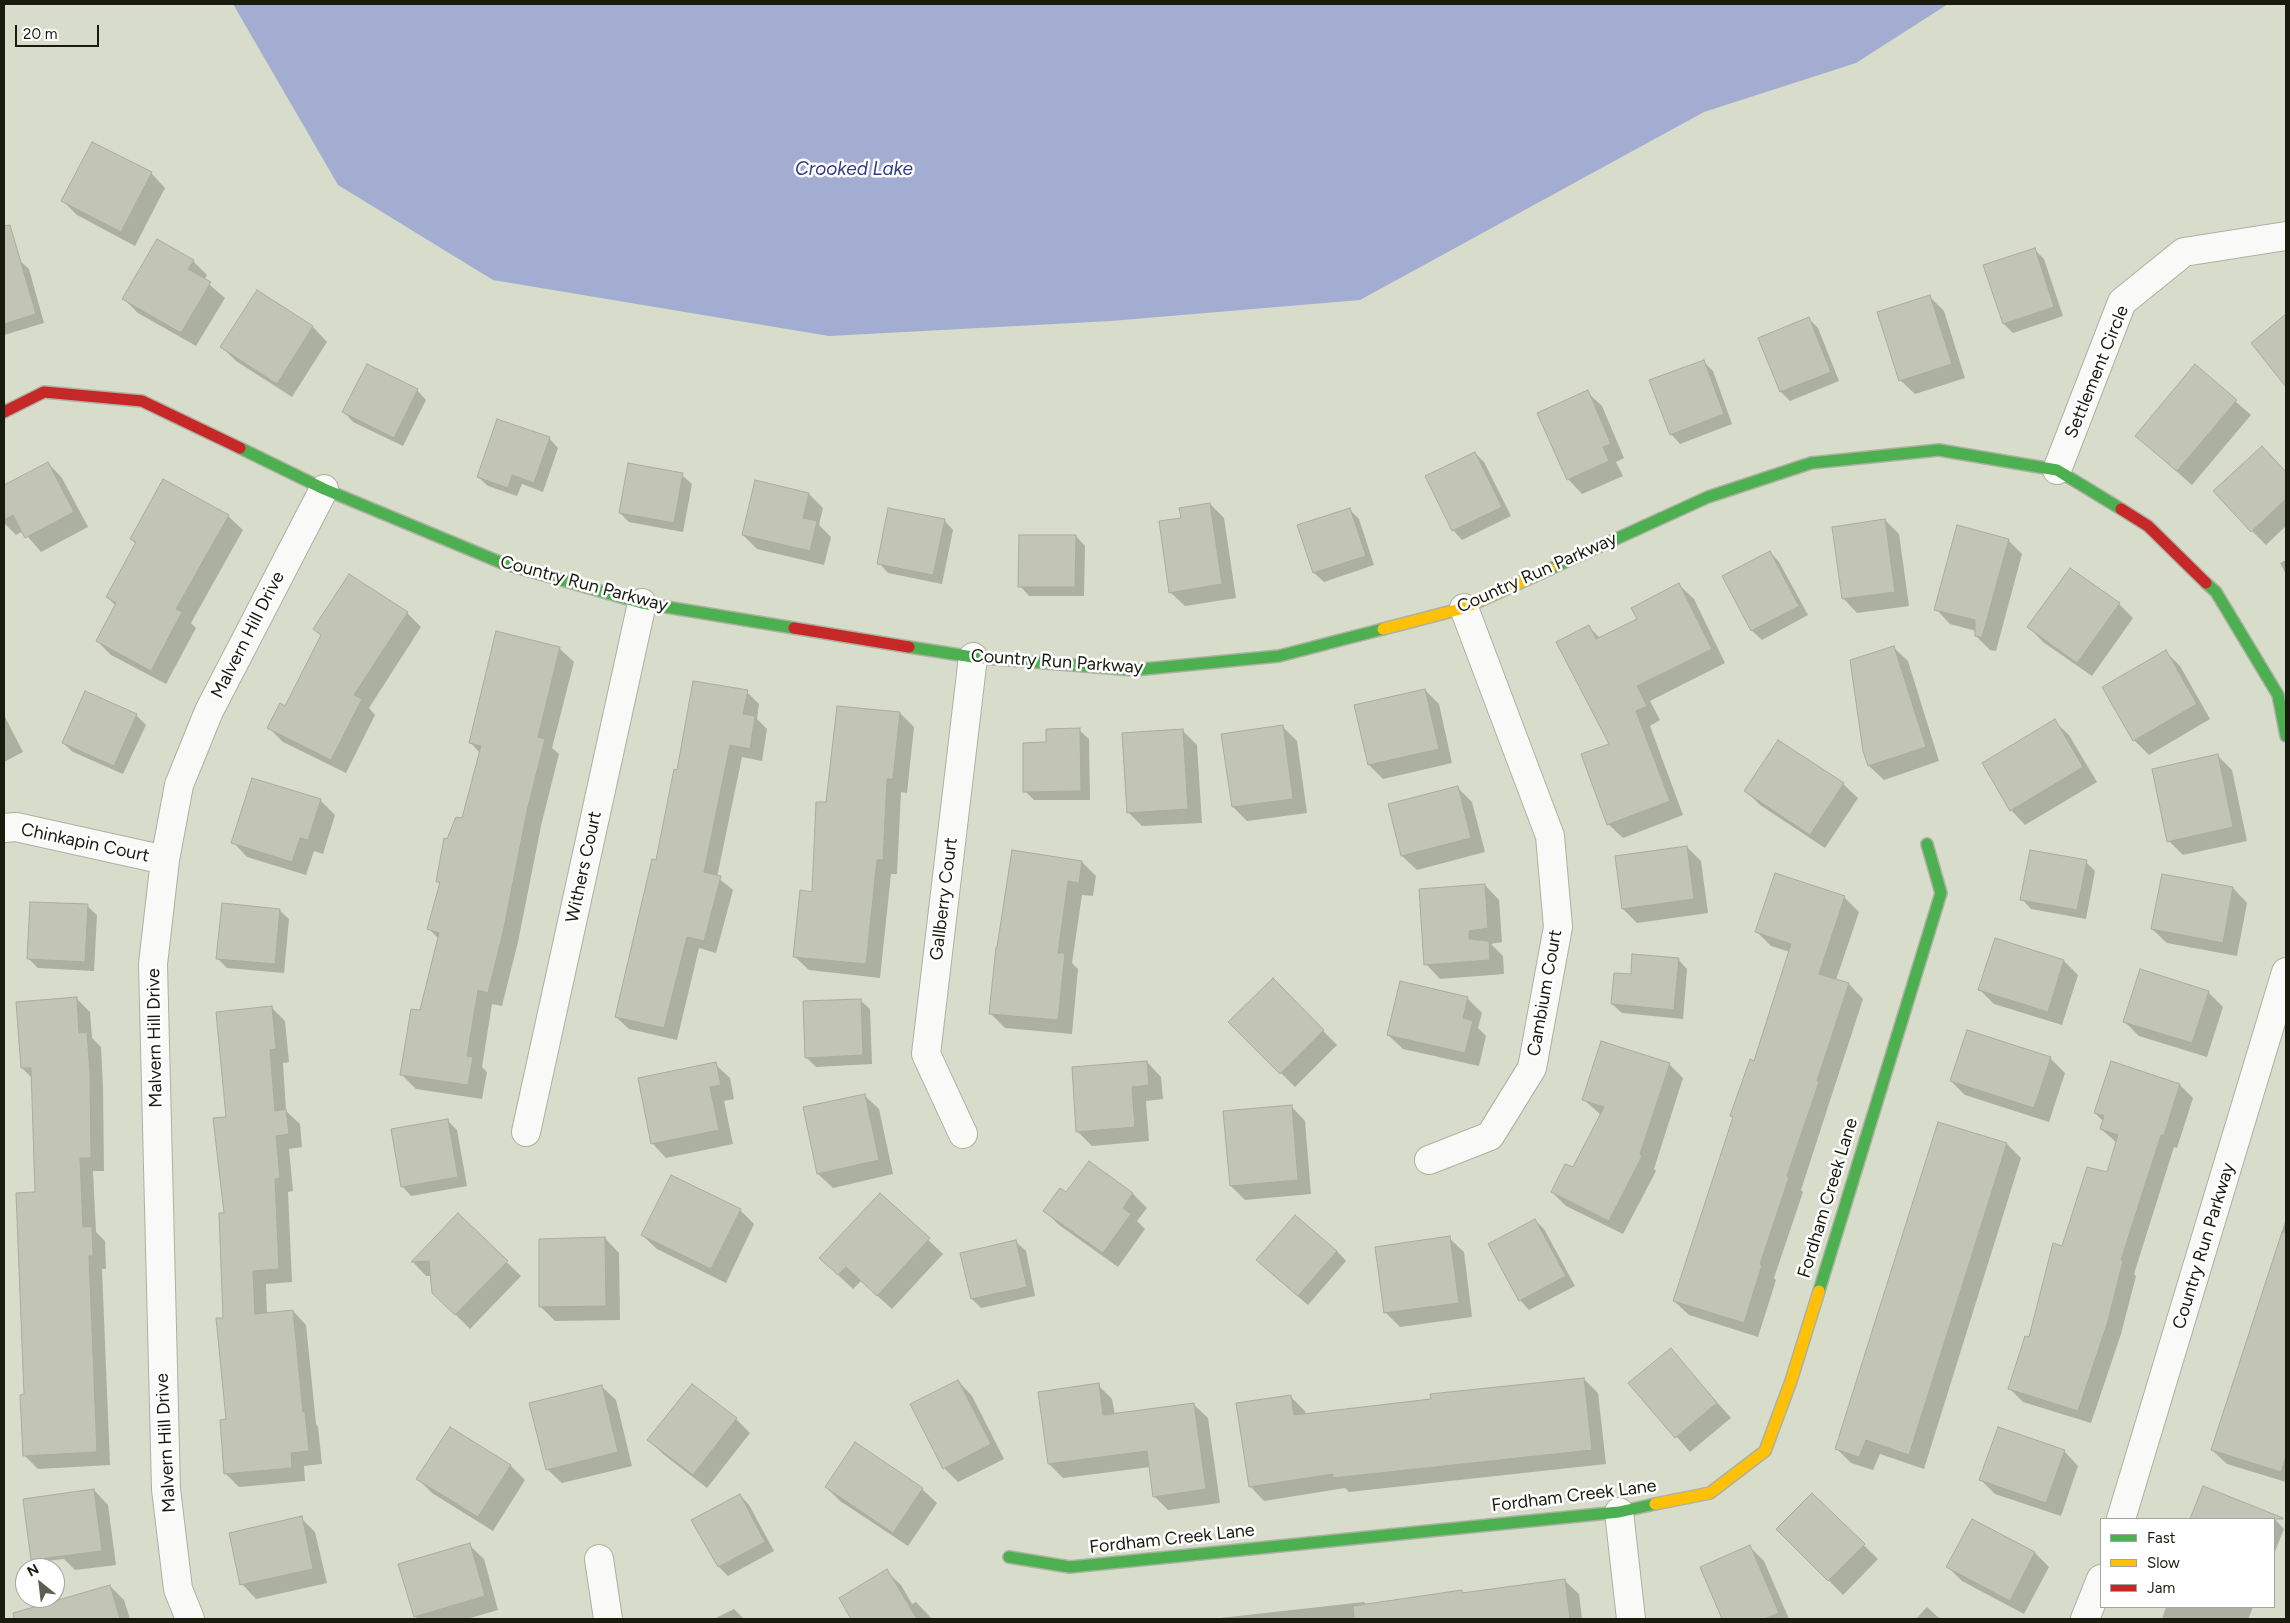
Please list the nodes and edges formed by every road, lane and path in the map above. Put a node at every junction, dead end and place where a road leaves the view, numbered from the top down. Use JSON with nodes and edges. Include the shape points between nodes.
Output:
{"nodes":[{"id":1,"x":2286,"y":236,"type":"edge"},
{"id":2,"x":4,"y":412,"type":"edge"},
{"id":3,"x":2057,"y":470,"type":"junction"},
{"id":4,"x":324,"y":489,"type":"junction"},
{"id":5,"x":642,"y":603,"type":"junction"},
{"id":6,"x":1464,"y":608,"type":"junction"},
{"id":7,"x":973,"y":657,"type":"junction"},
{"id":8,"x":2282,"y":693,"type":"edge"},
{"id":9,"x":2286,"y":736,"type":"edge"},
{"id":10,"x":4,"y":828,"type":"edge"},
{"id":11,"x":1927,"y":844,"type":"dead end"},
{"id":12,"x":165,"y":860,"type":"junction"},
{"id":13,"x":2286,"y":972,"type":"edge"},
{"id":14,"x":526,"y":1132,"type":"dead end"},
{"id":15,"x":963,"y":1134,"type":"dead end"},
{"id":16,"x":1429,"y":1160,"type":"dead end"},
{"id":17,"x":1619,"y":1512,"type":"junction"},
{"id":18,"x":2121,"y":1518,"type":"edge"},
{"id":19,"x":1009,"y":1557,"type":"dead end"},
{"id":20,"x":599,"y":1559,"type":"dead end"},
{"id":21,"x":2100,"y":1582,"type":"edge"},
{"id":22,"x":190,"y":1619,"type":"edge"},
{"id":23,"x":608,"y":1619,"type":"edge"},
{"id":24,"x":1631,"y":1619,"type":"edge"},
{"id":25,"x":2085,"y":1619,"type":"edge"}],
"edges":[{"from":1,"to":3,"type":"street","name":"Settlement Circle","via":[[2184,252],[2122,302]]},
{"from":2,"to":4,"type":"street","name":"Country Run Parkway","via":[[44,392],[142,401]]},
{"from":3,"to":6,"type":"street","name":"Country Run Parkway","via":[[1939,450],[1811,463],[1708,497]]},
{"from":3,"to":8,"type":"street","name":"Country Run Parkway","via":[[2148,526],[2216,592]]},
{"from":4,"to":5,"type":"street","name":"Country Run Parkway","via":[[502,563]]},
{"from":4,"to":12,"type":"street","name":"Malvern Hill Drive","via":[[209,712],[180,785]]},
{"from":5,"to":7,"type":"street","name":"Country Run Parkway"},
{"from":5,"to":14,"type":"street","name":"Withers Court"},
{"from":6,"to":7,"type":"street","name":"Country Run Parkway","via":[[1279,656],[1260,658],[1134,670]]},
{"from":6,"to":16,"type":"street","name":"Cambium Court","via":[[1550,836],[1558,927],[1532,1068],[1490,1136]]},
{"from":7,"to":15,"type":"street","name":"Gallberry Court","via":[[926,1054]]},
{"from":8,"to":9,"type":"street","name":"Country Run Parkway"},
{"from":10,"to":12,"type":"street","name":"Chinkapin Court","via":[[16,827]]},
{"from":11,"to":17,"type":"street","name":"Fordham Creek Lane","via":[[1940,893],[1794,1371],[1766,1451],[1710,1494]]},
{"from":12,"to":22,"type":"street","name":"Malvern Hill Drive","via":[[153,964],[166,1489],[178,1589]]},
{"from":13,"to":18,"type":"street","name":"Country Run Parkway"},
{"from":17,"to":19,"type":"street","name":"Fordham Creek Lane","via":[[1070,1566]]},
{"from":17,"to":24,"type":"street"},
{"from":20,"to":23,"type":"street"},
{"from":21,"to":25,"type":"street"}]}
